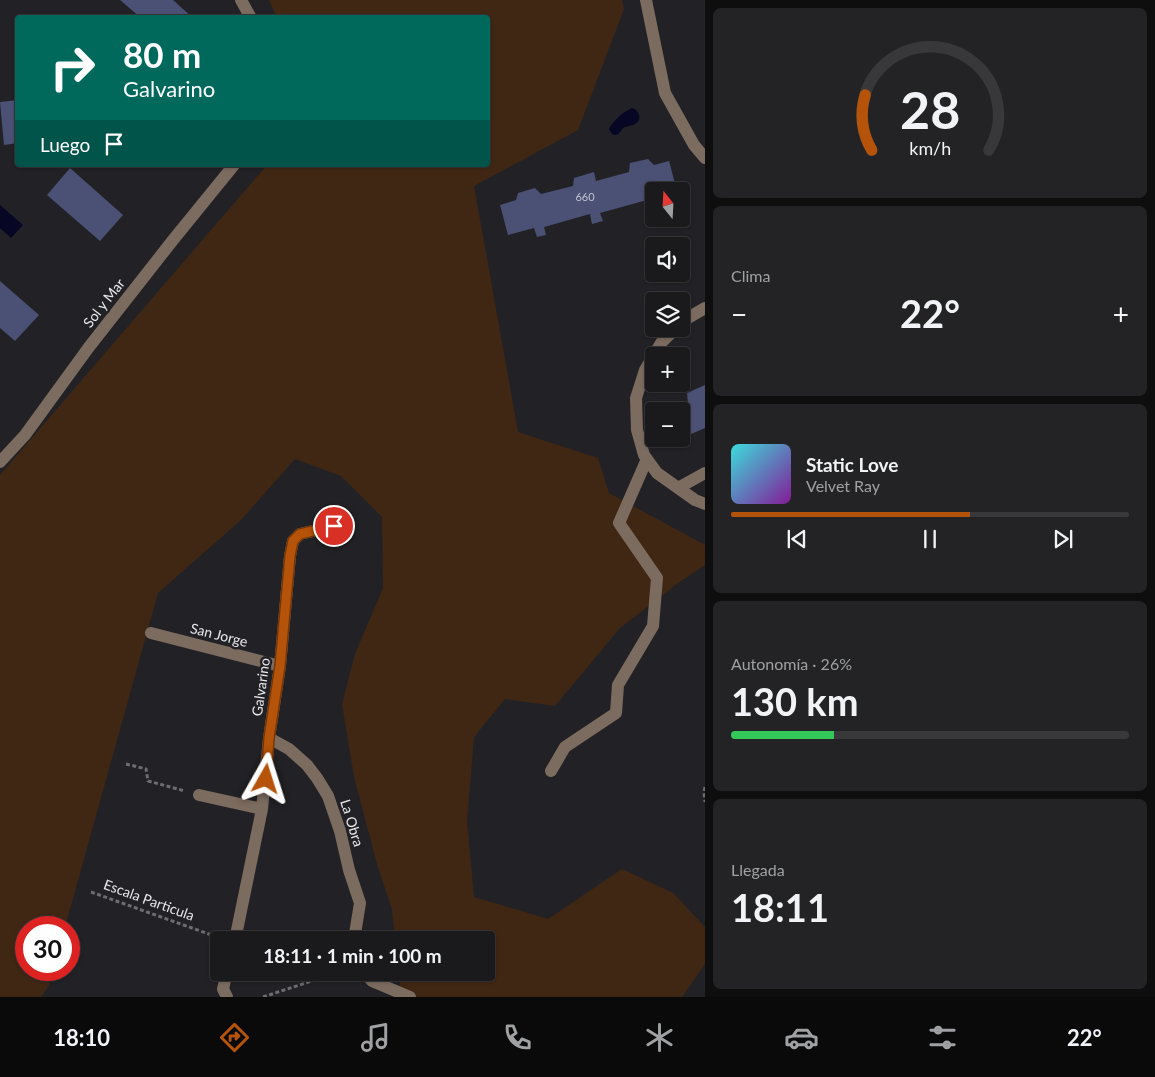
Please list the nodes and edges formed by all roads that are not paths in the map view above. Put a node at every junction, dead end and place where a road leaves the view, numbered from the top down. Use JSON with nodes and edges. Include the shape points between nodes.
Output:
{"nodes":[{"id":1,"x":241,"y":0,"type":"edge"},
{"id":2,"x":646,"y":0,"type":"edge"},
{"id":3,"x":250,"y":15,"type":"edge"},
{"id":4,"x":705,"y":158,"type":"edge"},
{"id":5,"x":232,"y":167,"type":"edge"},
{"id":6,"x":705,"y":308,"type":"edge"},
{"id":7,"x":690,"y":317,"type":"edge"},
{"id":8,"x":667,"y":337,"type":"edge"},
{"id":9,"x":647,"y":459,"type":"junction"},
{"id":10,"x":0,"y":462,"type":"edge"},
{"id":11,"x":705,"y":473,"type":"edge"},
{"id":12,"x":678,"y":488,"type":"junction"},
{"id":13,"x":705,"y":504,"type":"edge"},
{"id":14,"x":334,"y":526,"type":"dead end"},
{"id":15,"x":151,"y":633,"type":"dead end"},
{"id":16,"x":280,"y":666,"type":"junction"},
{"id":17,"x":269,"y":738,"type":"junction"},
{"id":18,"x":551,"y":771,"type":"dead end"},
{"id":19,"x":199,"y":795,"type":"road end"},
{"id":20,"x":262,"y":809,"type":"junction"},
{"id":21,"x":237,"y":931,"type":"edge"},
{"id":22,"x":355,"y":931,"type":"edge"},
{"id":23,"x":226,"y":981,"type":"edge"},
{"id":24,"x":372,"y":981,"type":"edge"},
{"id":25,"x":224,"y":994,"type":"edge"},
{"id":26,"x":410,"y":997,"type":"edge"}],
"edges":[{"from":1,"to":3,"type":"street"},
{"from":2,"to":4,"type":"street","via":[[665,93],[694,145]]},
{"from":5,"to":10,"type":"street","name":"Sol y Mar"},
{"from":6,"to":7,"type":"street"},
{"from":8,"to":9,"type":"street","via":[[645,370],[636,398],[637,430]]},
{"from":9,"to":12,"type":"street","via":[[657,473]]},
{"from":9,"to":18,"type":"street","via":[[619,523],[657,578],[653,626],[618,685],[616,714],[564,747]]},
{"from":11,"to":12,"type":"street"},
{"from":12,"to":13,"type":"street"},
{"from":14,"to":16,"type":"street","name":"Galvarino","via":[[300,534],[293,541]]},
{"from":15,"to":16,"type":"street","name":"San Jorge"},
{"from":16,"to":17,"type":"street","name":"Galvarino"},
{"from":17,"to":20,"type":"street","name":"Galvarino"},
{"from":17,"to":22,"type":"street","name":"La Obra","via":[[289,749],[307,765],[328,796],[360,903]]},
{"from":19,"to":20,"type":"street"},
{"from":20,"to":21,"type":"street","name":"Galvarino"},
{"from":23,"to":25,"type":"street"},
{"from":24,"to":26,"type":"street"}]}
